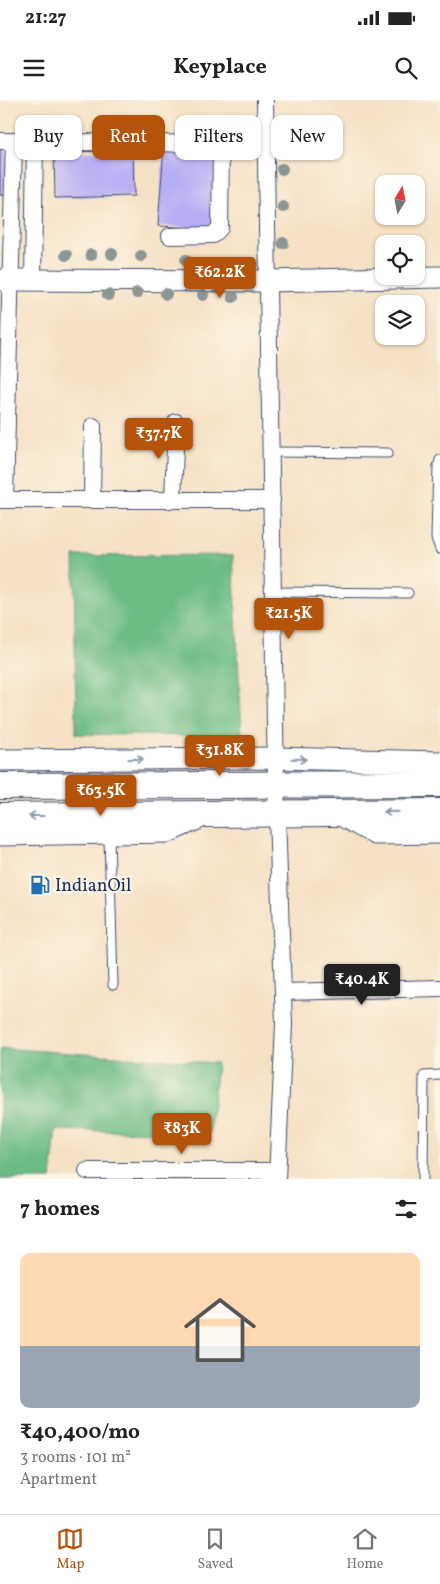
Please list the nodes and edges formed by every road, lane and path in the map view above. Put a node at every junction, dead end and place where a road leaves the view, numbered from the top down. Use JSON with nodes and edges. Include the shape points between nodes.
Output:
{"nodes":[{"id":1,"x":265,"y":100,"type":"edge"},
{"id":2,"x":7,"y":141,"type":"edge"},
{"id":3,"x":82,"y":142,"type":"edge"},
{"id":4,"x":34,"y":160,"type":"edge"},
{"id":5,"x":12,"y":210,"type":"junction"},
{"id":6,"x":34,"y":211,"type":"junction"},
{"id":7,"x":170,"y":236,"type":"dead end"},
{"id":8,"x":440,"y":277,"type":"edge"},
{"id":9,"x":5,"y":280,"type":"edge"},
{"id":10,"x":33,"y":280,"type":"junction"},
{"id":11,"x":268,"y":281,"type":"junction"},
{"id":12,"x":176,"y":422,"type":"dead end"},
{"id":13,"x":93,"y":426,"type":"dead end"},
{"id":14,"x":270,"y":452,"type":"junction"},
{"id":15,"x":388,"y":453,"type":"dead end"},
{"id":16,"x":440,"y":460,"type":"edge"},
{"id":17,"x":2,"y":500,"type":"edge"},
{"id":18,"x":92,"y":500,"type":"junction"},
{"id":19,"x":174,"y":500,"type":"junction"},
{"id":20,"x":272,"y":500,"type":"junction"},
{"id":21,"x":440,"y":549,"type":"edge"},
{"id":22,"x":273,"y":592,"type":"junction"},
{"id":23,"x":408,"y":593,"type":"dead end"},
{"id":24,"x":275,"y":758,"type":"junction"},
{"id":25,"x":0,"y":760,"type":"edge"},
{"id":26,"x":440,"y":762,"type":"edge"},
{"id":27,"x":440,"y":784,"type":"edge"},
{"id":28,"x":276,"y":785,"type":"junction"},
{"id":29,"x":0,"y":786,"type":"edge"},
{"id":30,"x":440,"y":812,"type":"edge"},
{"id":31,"x":336,"y":813,"type":"junction"},
{"id":32,"x":206,"y":814,"type":"junction"},
{"id":33,"x":276,"y":814,"type":"junction"},
{"id":34,"x":0,"y":816,"type":"edge"},
{"id":35,"x":440,"y":833,"type":"edge"},
{"id":36,"x":0,"y":835,"type":"edge"},
{"id":37,"x":109,"y":835,"type":"junction"},
{"id":38,"x":113,"y":985,"type":"dead end"},
{"id":39,"x":440,"y":988,"type":"edge"},
{"id":40,"x":283,"y":992,"type":"junction"},
{"id":41,"x":440,"y":1076,"type":"edge"},
{"id":42,"x":87,"y":1171,"type":"dead end"},
{"id":43,"x":239,"y":1175,"type":"edge"},
{"id":44,"x":277,"y":1175,"type":"edge"},
{"id":45,"x":423,"y":1179,"type":"edge"}],
"edges":[{"from":1,"to":11,"type":"street"},
{"from":2,"to":5,"type":"street"},
{"from":3,"to":7,"type":"street","via":[[218,144],[221,148],[218,233]]},
{"from":4,"to":6,"type":"street"},
{"from":5,"to":6,"type":"street"},
{"from":5,"to":9,"type":"street"},
{"from":6,"to":10,"type":"street"},
{"from":8,"to":11,"type":"street"},
{"from":9,"to":10,"type":"street"},
{"from":9,"to":17,"type":"street"},
{"from":10,"to":11,"type":"street"},
{"from":11,"to":14,"type":"street"},
{"from":12,"to":19,"type":"street"},
{"from":13,"to":18,"type":"street"},
{"from":14,"to":15,"type":"lane"},
{"from":14,"to":20,"type":"street"},
{"from":16,"to":21,"type":"lane","via":[[436,538]]},
{"from":17,"to":18,"type":"street"},
{"from":18,"to":19,"type":"street"},
{"from":19,"to":20,"type":"street"},
{"from":20,"to":22,"type":"street"},
{"from":22,"to":23,"type":"lane"},
{"from":22,"to":24,"type":"street"},
{"from":25,"to":24,"type":"street","one_way":true},
{"from":24,"to":26,"type":"street","one_way":true},
{"from":24,"to":28,"type":"street"},
{"from":27,"to":28,"type":"main road"},
{"from":28,"to":29,"type":"main road"},
{"from":28,"to":33,"type":"street"},
{"from":30,"to":31,"type":"main road","one_way":true},
{"from":31,"to":33,"type":"main road"},
{"from":31,"to":35,"type":"street","via":[[375,834]]},
{"from":32,"to":33,"type":"main road"},
{"from":32,"to":34,"type":"main road","one_way":true},
{"from":32,"to":37,"type":"street","via":[[168,832]]},
{"from":33,"to":40,"type":"street"},
{"from":36,"to":37,"type":"street"},
{"from":37,"to":38,"type":"lane"},
{"from":39,"to":40,"type":"street"},
{"from":40,"to":44,"type":"street"},
{"from":41,"to":45,"type":"lane","via":[[424,1076]]},
{"from":42,"to":43,"type":"street"},
{"from":43,"to":44,"type":"street"}]}
